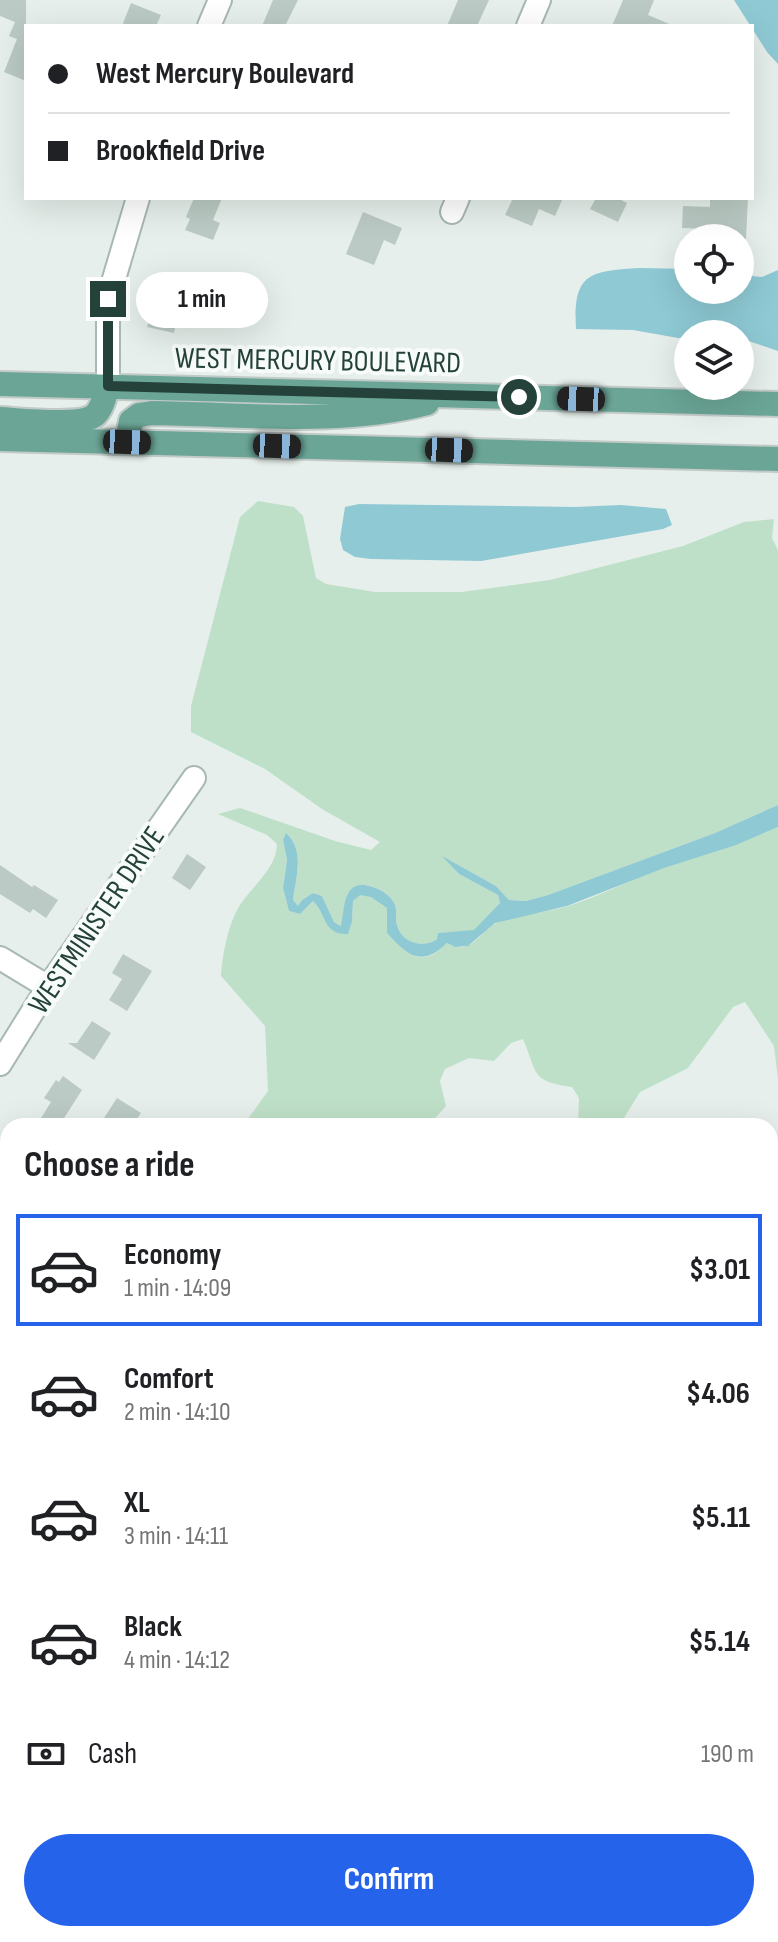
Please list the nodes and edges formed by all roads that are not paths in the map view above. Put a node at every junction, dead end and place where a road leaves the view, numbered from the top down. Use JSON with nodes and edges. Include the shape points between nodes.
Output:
{"nodes":[{"id":1,"x":220,"y":0,"type":"edge"},
{"id":2,"x":539,"y":0,"type":"edge"},
{"id":3,"x":210,"y":24,"type":"edge"},
{"id":4,"x":529,"y":24,"type":"edge"},
{"id":5,"x":137,"y":200,"type":"edge"},
{"id":6,"x":0,"y":384,"type":"edge"},
{"id":7,"x":108,"y":386,"type":"junction"},
{"id":8,"x":456,"y":395,"type":"junction"},
{"id":9,"x":773,"y":404,"type":"edge"},
{"id":10,"x":0,"y":419,"type":"edge"},
{"id":11,"x":0,"y":439,"type":"edge"},
{"id":12,"x":127,"y":442,"type":"junction"},
{"id":13,"x":772,"y":459,"type":"edge"},
{"id":14,"x":194,"y":778,"type":"dead end"},
{"id":15,"x":0,"y":958,"type":"edge"},
{"id":16,"x":48,"y":987,"type":"junction"},
{"id":17,"x":0,"y":1064,"type":"edge"}],
"edges":[{"from":1,"to":3,"type":"street"},
{"from":2,"to":4,"type":"street"},
{"from":5,"to":7,"type":"street","via":[[108,299]]},
{"from":6,"to":7,"type":"main road","name":"WEST MERCURY BOULEVARD"},
{"from":7,"to":8,"type":"main road","name":"WEST MERCURY BOULEVARD"},
{"from":7,"to":10,"type":"main road","via":[[100,409],[89,419]]},
{"from":8,"to":9,"type":"main road","name":"WEST MERCURY BOULEVARD"},
{"from":8,"to":12,"type":"main road","via":[[346,417],[152,413],[131,421]]},
{"from":11,"to":12,"type":"main road"},
{"from":12,"to":13,"type":"main road"},
{"from":14,"to":16,"type":"street","name":"WESTMINISTER DRIVE"},
{"from":15,"to":16,"type":"street"},
{"from":16,"to":17,"type":"street","name":"WESTMINISTER DRIVE"}]}
